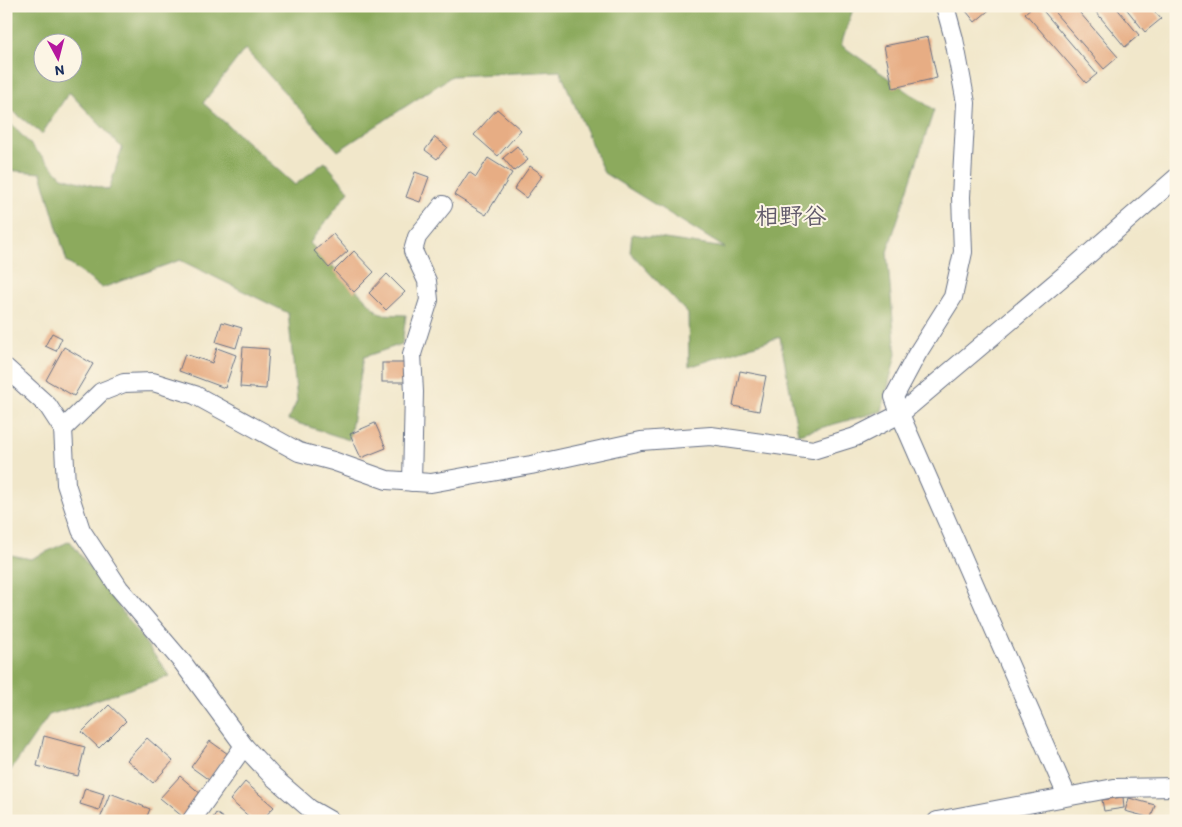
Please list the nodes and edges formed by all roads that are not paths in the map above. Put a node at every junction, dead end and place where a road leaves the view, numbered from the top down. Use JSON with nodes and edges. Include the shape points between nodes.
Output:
{"nodes":[{"id":1,"x":945,"y":6,"type":"edge"},
{"id":2,"x":1176,"y":178,"type":"edge"},
{"id":3,"x":443,"y":204,"type":"dead end"},
{"id":4,"x":6,"y":368,"type":"edge"},
{"id":5,"x":900,"y":414,"type":"junction"},
{"id":6,"x":62,"y":429,"type":"junction"},
{"id":7,"x":412,"y":482,"type":"junction"},
{"id":8,"x":244,"y":746,"type":"junction"},
{"id":9,"x":1176,"y":787,"type":"edge"},
{"id":10,"x":1067,"y":796,"type":"junction"},
{"id":11,"x":192,"y":821,"type":"edge"},
{"id":12,"x":331,"y":821,"type":"edge"},
{"id":13,"x":937,"y":821,"type":"edge"}],
"edges":[{"from":1,"to":5,"type":"street","via":[[966,103],[961,197],[963,252],[953,297],[894,398]]},
{"from":2,"to":5,"type":"street"},
{"from":3,"to":7,"type":"street","via":[[417,237],[413,251],[427,281],[429,300],[412,354]]},
{"from":4,"to":6,"type":"street","via":[[48,406]]},
{"from":5,"to":7,"type":"street","via":[[854,438],[814,450],[711,436],[641,441],[431,483]]},
{"from":5,"to":10,"type":"street"},
{"from":6,"to":7,"type":"street","via":[[101,392],[124,383],[153,382],[195,394],[299,452],[333,460],[387,480]]},
{"from":6,"to":8,"type":"street","via":[[66,484],[81,530],[118,588],[183,662]]},
{"from":8,"to":11,"type":"street"},
{"from":8,"to":12,"type":"street","via":[[310,809]]},
{"from":9,"to":10,"type":"street","via":[[1114,788]]},
{"from":10,"to":13,"type":"street"}]}
